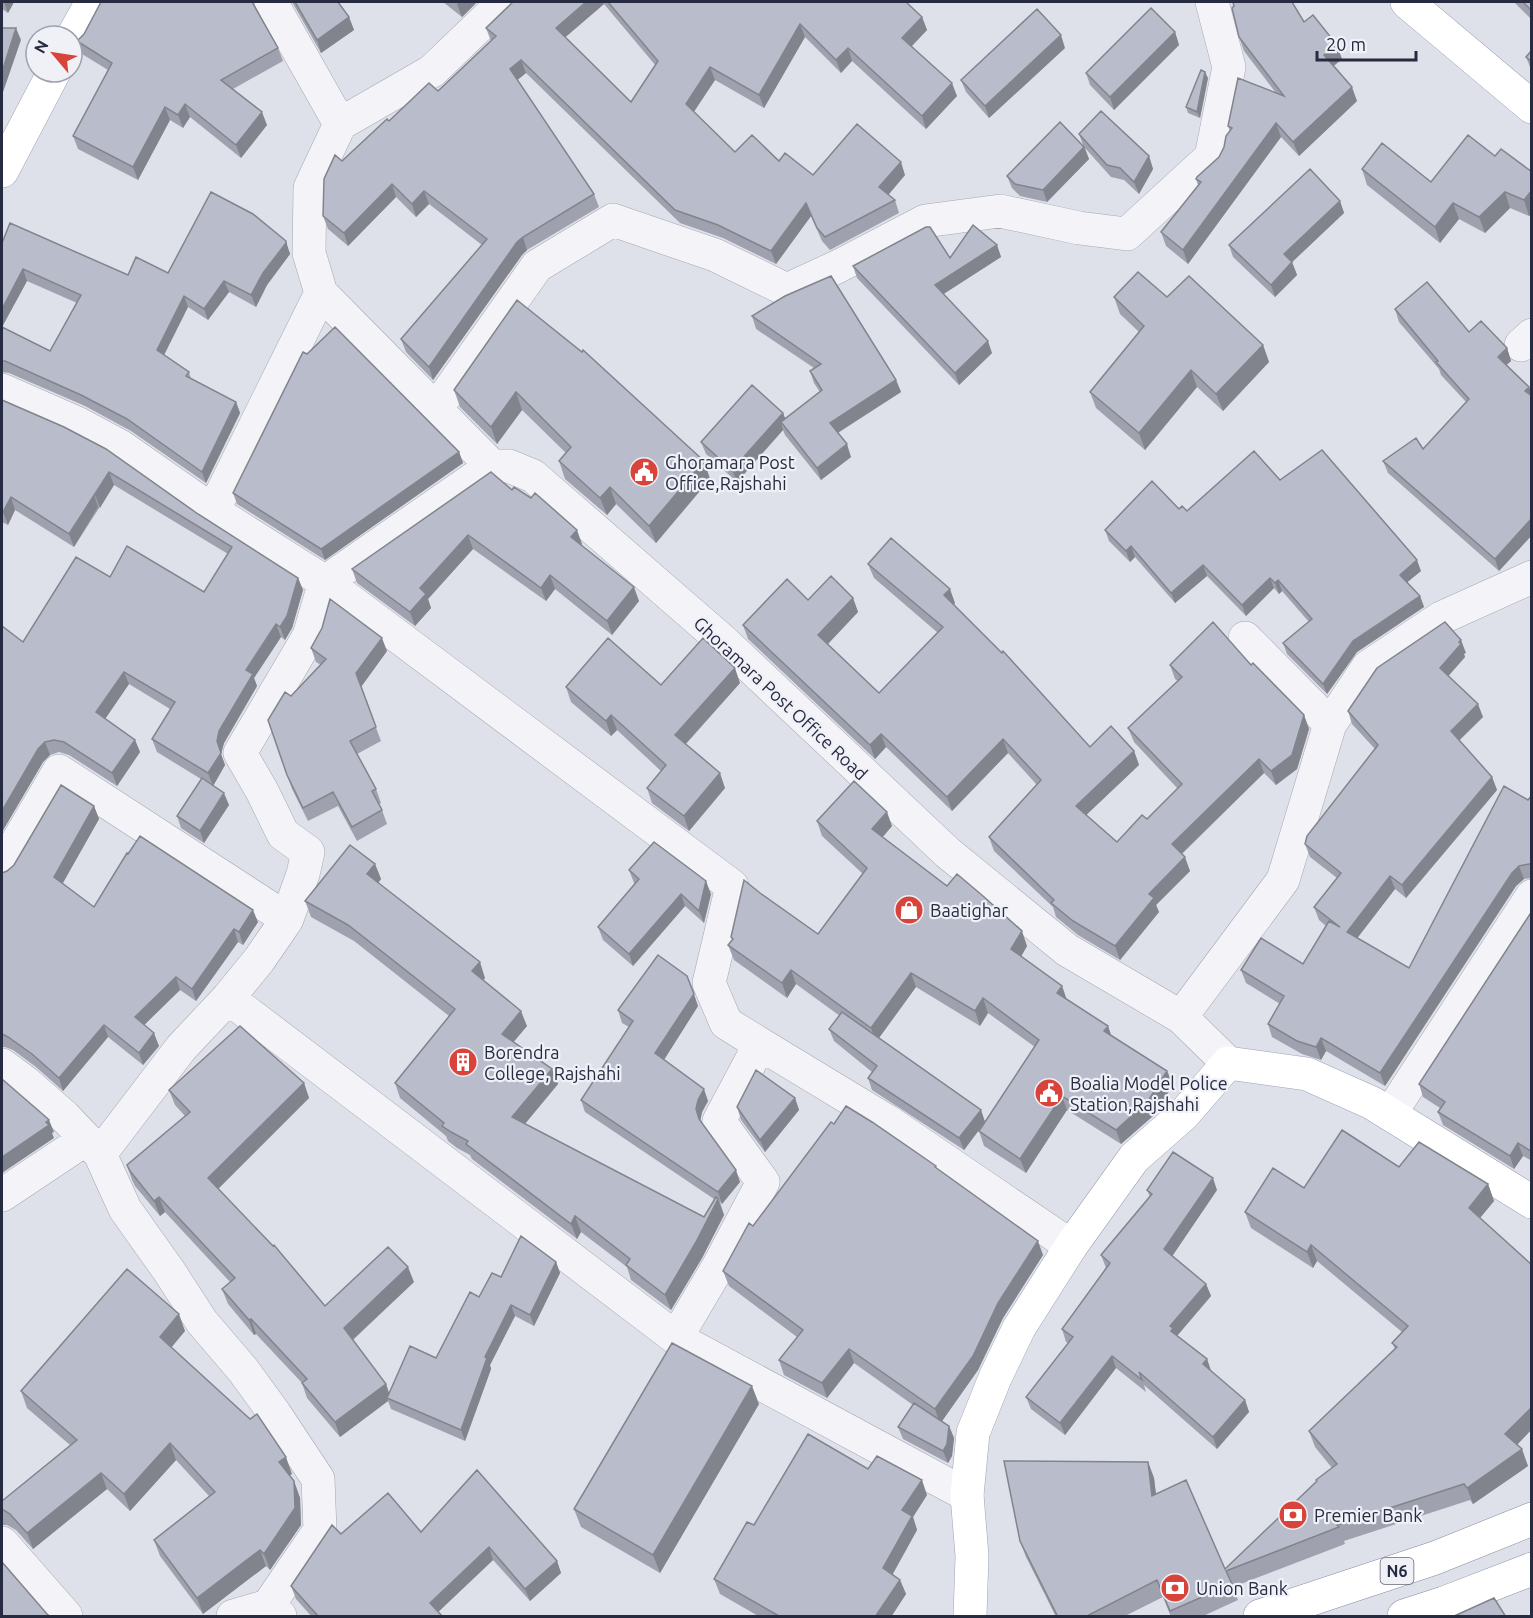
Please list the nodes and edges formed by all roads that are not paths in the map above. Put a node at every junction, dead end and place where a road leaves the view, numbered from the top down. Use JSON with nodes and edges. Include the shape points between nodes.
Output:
{"nodes":[{"id":1,"x":92,"y":2,"type":"edge"},
{"id":2,"x":271,"y":2,"type":"edge"},
{"id":3,"x":504,"y":2,"type":"edge"},
{"id":4,"x":1212,"y":2,"type":"edge"},
{"id":5,"x":1407,"y":2,"type":"edge"},
{"id":6,"x":80,"y":24,"type":"edge"},
{"id":7,"x":48,"y":84,"type":"edge"},
{"id":8,"x":1532,"y":106,"type":"edge"},
{"id":9,"x":340,"y":124,"type":"junction"},
{"id":10,"x":2,"y":171,"type":"edge"},
{"id":11,"x":321,"y":293,"type":"junction"},
{"id":12,"x":2,"y":390,"type":"edge"},
{"id":13,"x":436,"y":409,"type":"junction"},
{"id":14,"x":492,"y":466,"type":"junction"},
{"id":15,"x":213,"y":511,"type":"junction"},
{"id":16,"x":1532,"y":577,"type":"edge"},
{"id":17,"x":326,"y":582,"type":"junction"},
{"id":18,"x":1245,"y":638,"type":"dead end"},
{"id":19,"x":1330,"y":724,"type":"junction"},
{"id":20,"x":2,"y":868,"type":"edge"},
{"id":21,"x":1532,"y":896,"type":"edge"},
{"id":22,"x":287,"y":919,"type":"junction"},
{"id":23,"x":228,"y":998,"type":"junction"},
{"id":24,"x":1181,"y":1017,"type":"junction"},
{"id":25,"x":760,"y":1044,"type":"junction"},
{"id":26,"x":1228,"y":1063,"type":"junction"},
{"id":27,"x":2,"y":1065,"type":"edge"},
{"id":28,"x":1390,"y":1114,"type":"junction"},
{"id":29,"x":93,"y":1147,"type":"junction"},
{"id":30,"x":2,"y":1194,"type":"edge"},
{"id":31,"x":1532,"y":1202,"type":"edge"},
{"id":32,"x":1071,"y":1246,"type":"junction"},
{"id":33,"x":676,"y":1338,"type":"junction"},
{"id":34,"x":967,"y":1495,"type":"junction"},
{"id":35,"x":1532,"y":1519,"type":"edge"},
{"id":36,"x":2,"y":1543,"type":"edge"},
{"id":37,"x":1532,"y":1569,"type":"edge"},
{"id":38,"x":1446,"y":1610,"type":"edge"},
{"id":39,"x":274,"y":1611,"type":"edge"},
{"id":40,"x":66,"y":1617,"type":"edge"},
{"id":41,"x":233,"y":1617,"type":"edge"},
{"id":42,"x":970,"y":1617,"type":"edge"},
{"id":43,"x":1260,"y":1617,"type":"edge"},
{"id":44,"x":1404,"y":1617,"type":"edge"}],
"edges":[{"from":1,"to":6,"type":"main road"},
{"from":2,"to":9,"type":"street"},
{"from":3,"to":9,"type":"street","via":[[432,71]]},
{"from":4,"to":13,"type":"street","via":[[1229,67],[1211,158],[1126,234],[1000,211],[926,221],[787,290],[715,255],[613,220],[537,266]]},
{"from":5,"to":8,"type":"main road"},
{"from":7,"to":10,"type":"main road"},
{"from":9,"to":11,"type":"street","via":[[310,188],[309,253]]},
{"from":11,"to":13,"type":"street"},
{"from":11,"to":15,"type":"street"},
{"from":12,"to":15,"type":"street","via":[[120,446]]},
{"from":13,"to":14,"type":"street"},
{"from":14,"to":17,"type":"street"},
{"from":14,"to":24,"type":"street","name":"Ghoramara Post Office Road","via":[[509,466],[533,476],[724,642],[948,853],[1067,950]]},
{"from":15,"to":17,"type":"street"},
{"from":16,"to":19,"type":"street","via":[[1441,618],[1368,667]]},
{"from":17,"to":22,"type":"street","via":[[309,636],[240,753],[283,834],[308,852]]},
{"from":17,"to":25,"type":"street","via":[[732,886],[710,982],[726,1023]]},
{"from":18,"to":19,"type":"street"},
{"from":19,"to":24,"type":"street","via":[[1283,880]]},
{"from":20,"to":22,"type":"street","via":[[59,771]]},
{"from":21,"to":28,"type":"street"},
{"from":22,"to":23,"type":"street"},
{"from":23,"to":29,"type":"street"},
{"from":23,"to":33,"type":"street"},
{"from":24,"to":26,"type":"street","name":"Ghoramara Post Office Road"},
{"from":25,"to":32,"type":"street","via":[[887,1121]]},
{"from":25,"to":33,"type":"street","via":[[719,1121],[763,1182]]},
{"from":26,"to":28,"type":"main road","via":[[1308,1074]]},
{"from":26,"to":32,"type":"main road","via":[[1184,1114],[1134,1158]]},
{"from":27,"to":29,"type":"street"},
{"from":28,"to":31,"type":"main road"},
{"from":29,"to":30,"type":"street"},
{"from":29,"to":39,"type":"street","via":[[125,1209],[202,1322],[243,1370],[318,1479],[320,1530]]},
{"from":32,"to":34,"type":"main road","via":[[1019,1328],[995,1378],[973,1433]]},
{"from":33,"to":34,"type":"street"},
{"from":34,"to":42,"type":"main road","via":[[972,1556]]},
{"from":35,"to":43,"type":"main road","number":"N6","via":[[1435,1558]]},
{"from":36,"to":40,"type":"street"},
{"from":37,"to":38,"type":"main road"},
{"from":38,"to":44,"type":"main road"},
{"from":39,"to":41,"type":"street"}]}
